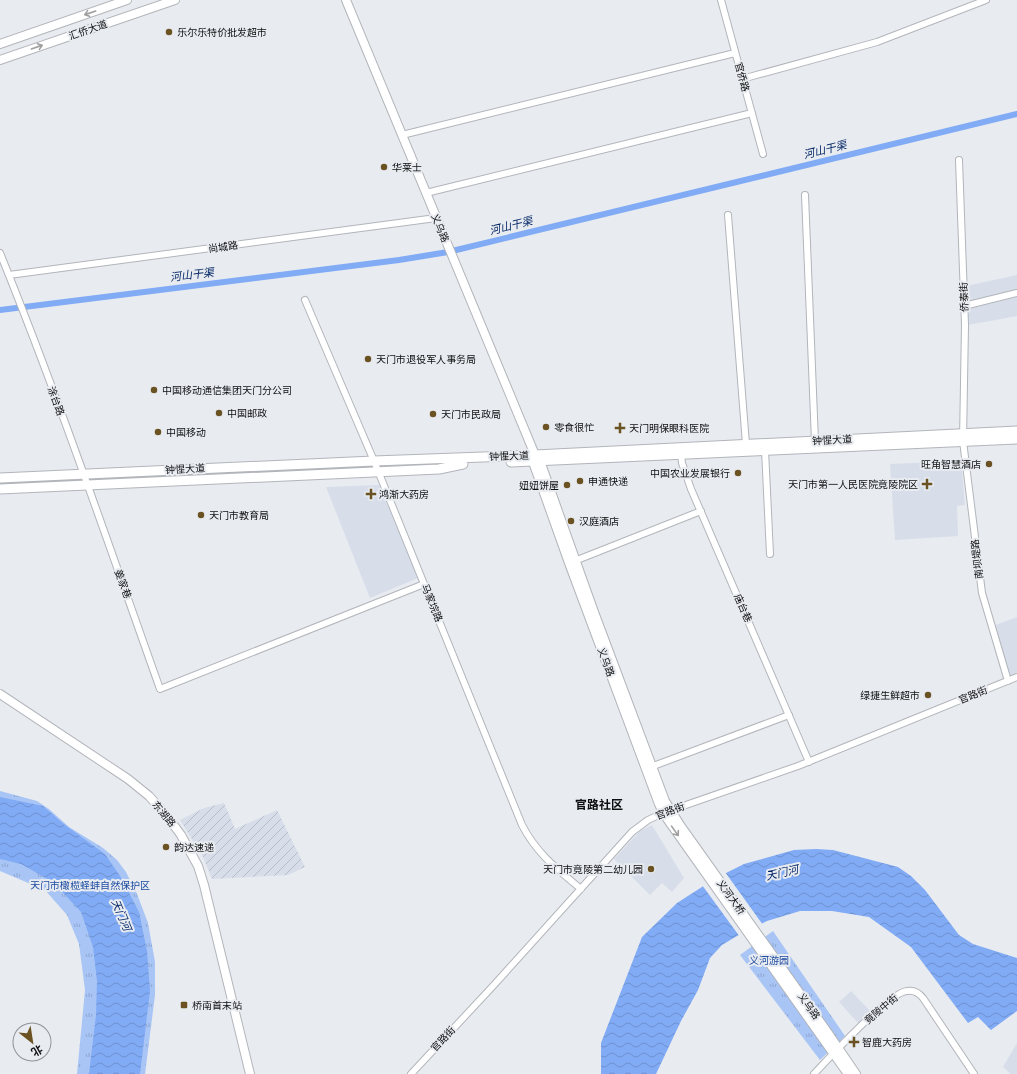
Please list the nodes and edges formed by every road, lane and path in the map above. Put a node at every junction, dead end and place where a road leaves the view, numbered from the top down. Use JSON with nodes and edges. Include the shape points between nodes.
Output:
{"nodes":[{"id":1,"x":127,"y":0,"type":"edge"},
{"id":2,"x":175,"y":0,"type":"edge"},
{"id":3,"x":346,"y":0,"type":"edge"},
{"id":4,"x":721,"y":0,"type":"edge"},
{"id":5,"x":986,"y":0,"type":"edge"},
{"id":6,"x":0,"y":44,"type":"edge"},
{"id":7,"x":735,"y":53,"type":"junction"},
{"id":8,"x":0,"y":60,"type":"edge"},
{"id":9,"x":742,"y":79,"type":"junction"},
{"id":10,"x":752,"y":113,"type":"junction"},
{"id":11,"x":402,"y":135,"type":"junction"},
{"id":12,"x":763,"y":154,"type":"dead end"},
{"id":13,"x":959,"y":160,"type":"dead end"},
{"id":14,"x":426,"y":193,"type":"junction"},
{"id":15,"x":804,"y":195,"type":"dead end"},
{"id":16,"x":728,"y":215,"type":"dead end"},
{"id":17,"x":436,"y":218,"type":"junction"},
{"id":18,"x":0,"y":253,"type":"edge"},
{"id":19,"x":9,"y":275,"type":"junction"},
{"id":20,"x":1017,"y":293,"type":"edge"},
{"id":21,"x":305,"y":300,"type":"dead end"},
{"id":22,"x":964,"y":306,"type":"junction"},
{"id":23,"x":1017,"y":427,"type":"edge"},
{"id":24,"x":1017,"y":431,"type":"edge"},
{"id":25,"x":963,"y":437,"type":"junction"},
{"id":26,"x":815,"y":438,"type":"junction"},
{"id":27,"x":1017,"y":439,"type":"edge"},
{"id":28,"x":745,"y":442,"type":"junction"},
{"id":29,"x":1017,"y":443,"type":"edge"},
{"id":30,"x":765,"y":452,"type":"junction"},
{"id":31,"x":588,"y":455,"type":"junction"},
{"id":32,"x":681,"y":456,"type":"junction"},
{"id":33,"x":536,"y":459,"type":"junction"},
{"id":34,"x":375,"y":464,"type":"junction"},
{"id":35,"x":278,"y":468,"type":"junction"},
{"id":36,"x":0,"y":473,"type":"edge"},
{"id":37,"x":85,"y":477,"type":"junction"},
{"id":38,"x":0,"y":478,"type":"edge"},
{"id":39,"x":0,"y":484,"type":"edge"},
{"id":40,"x":0,"y":489,"type":"edge"},
{"id":41,"x":701,"y":511,"type":"junction"},
{"id":42,"x":770,"y":554,"type":"dead end"},
{"id":43,"x":572,"y":562,"type":"junction"},
{"id":44,"x":424,"y":584,"type":"junction"},
{"id":45,"x":1017,"y":677,"type":"edge"},
{"id":46,"x":1008,"y":681,"type":"junction"},
{"id":47,"x":0,"y":694,"type":"edge"},
{"id":48,"x":0,"y":698,"type":"edge"},
{"id":49,"x":789,"y":715,"type":"junction"},
{"id":50,"x":809,"y":762,"type":"junction"},
{"id":51,"x":649,"y":768,"type":"junction"},
{"id":52,"x":667,"y":811,"type":"junction"},
{"id":53,"x":699,"y":858,"type":"joint"},
{"id":54,"x":581,"y":889,"type":"junction"},
{"id":55,"x":758,"y":940,"type":"joint"},
{"id":56,"x":836,"y":1050,"type":"junction"},
{"id":57,"x":245,"y":1074,"type":"edge"},
{"id":58,"x":250,"y":1074,"type":"edge"},
{"id":59,"x":411,"y":1074,"type":"edge"},
{"id":60,"x":814,"y":1074,"type":"edge"},
{"id":61,"x":848,"y":1074,"type":"edge"},
{"id":62,"x":856,"y":1074,"type":"edge"},
{"id":63,"x":974,"y":1074,"type":"edge"}],
"edges":[{"from":1,"to":6,"type":"main road","name":"汇侨大道","one_way":true},
{"from":8,"to":2,"type":"main road","name":"汇侨大道","one_way":true},
{"from":3,"to":11,"type":"main road","name":"义乌路"},
{"from":4,"to":7,"type":"street","name":"官侨路"},
{"from":5,"to":9,"type":"street","via":[[876,42]]},
{"from":7,"to":9,"type":"street","name":"官侨路"},
{"from":7,"to":11,"type":"street"},
{"from":9,"to":10,"type":"street","name":"官侨路"},
{"from":10,"to":12,"type":"street","name":"官侨路"},
{"from":10,"to":14,"type":"street"},
{"from":11,"to":14,"type":"main road","name":"义乌路"},
{"from":13,"to":22,"type":"street","name":"侨泰街"},
{"from":14,"to":17,"type":"main road","name":"义乌路"},
{"from":15,"to":26,"type":"street"},
{"from":16,"to":28,"type":"street"},
{"from":17,"to":19,"type":"street","name":"尚城路"},
{"from":17,"to":33,"type":"main road","name":"义乌路"},
{"from":18,"to":19,"type":"street"},
{"from":19,"to":37,"type":"street","name":"涂台路"},
{"from":20,"to":22,"type":"street"},
{"from":21,"to":34,"type":"street","name":"马家垸路"},
{"from":22,"to":25,"type":"street","name":"侨泰街"},
{"from":23,"to":25,"type":"highway"},
{"from":24,"to":25,"type":"highway","name":"钟惺大道"},
{"from":25,"to":26,"type":"highway","name":"钟惺大道"},
{"from":25,"to":27,"type":"highway","name":"钟惺大道"},
{"from":25,"to":29,"type":"highway"},
{"from":25,"to":30,"type":"highway","name":"钟惺大道"},
{"from":25,"to":46,"type":"street","name":"南坝堤路","via":[[982,593]]},
{"from":26,"to":28,"type":"highway","name":"钟惺大道"},
{"from":28,"to":31,"type":"highway","name":"钟惺大道"},
{"from":30,"to":32,"type":"highway","name":"钟惺大道"},
{"from":30,"to":42,"type":"street"},
{"from":31,"to":32,"type":"highway","name":"钟惺大道"},
{"from":31,"to":33,"type":"highway","name":"钟惺大道"},
{"from":32,"to":41,"type":"street","name":"庙台巷"},
{"from":33,"to":34,"type":"highway","name":"钟惺大道"},
{"from":33,"to":43,"type":"main road","name":"义乌路"},
{"from":34,"to":35,"type":"highway","name":"钟惺大道"},
{"from":34,"to":44,"type":"street","name":"马家垸路"},
{"from":35,"to":37,"type":"highway","name":"钟惺大道","via":[[191,467]]},
{"from":35,"to":37,"type":"highway","name":"钟惺大道","via":[[164,479]]},
{"from":36,"to":37,"type":"highway"},
{"from":37,"to":38,"type":"highway","name":"钟惺大道"},
{"from":37,"to":39,"type":"highway","name":"钟惺大道"},
{"from":37,"to":40,"type":"highway"},
{"from":37,"to":44,"type":"street","name":"姜家巷","via":[[160,689]]},
{"from":41,"to":43,"type":"street"},
{"from":41,"to":49,"type":"street","name":"庙台巷"},
{"from":43,"to":51,"type":"main road","name":"义乌路"},
{"from":44,"to":54,"type":"street","name":"马家垸路","via":[[525,831],[542,855]]},
{"from":45,"to":46,"type":"street","name":"官路街"},
{"from":46,"to":50,"type":"street","name":"官路街"},
{"from":47,"to":58,"type":"main road","name":"东湖路","via":[[136,785],[161,808],[181,835],[198,866],[204,885]]},
{"from":48,"to":57,"type":"main road","name":"东湖路","via":[[137,791],[161,814],[178,836],[201,886]]},
{"from":49,"to":50,"type":"street","name":"庙台巷"},
{"from":49,"to":51,"type":"street"},
{"from":50,"to":52,"type":"street","name":"官路街"},
{"from":51,"to":52,"type":"main road","name":"义乌路","via":[[663,795]]},
{"from":52,"to":53,"type":"main road","name":"义乌路"},
{"from":52,"to":54,"type":"street","name":"官路街","via":[[648,820],[632,832]]},
{"from":53,"to":55,"type":"main road","name":"义河大桥"},
{"from":54,"to":59,"type":"street","name":"官路街"},
{"from":55,"to":56,"type":"main road","name":"义乌路"},
{"from":56,"to":60,"type":"street","name":"竟陵中街"},
{"from":56,"to":61,"type":"main road","name":"义乌路"},
{"from":56,"to":62,"type":"main road","name":"义乌路"},
{"from":56,"to":63,"type":"street","name":"竟陵中街","via":[[887,1002],[903,992],[911,991],[923,998]]}]}
